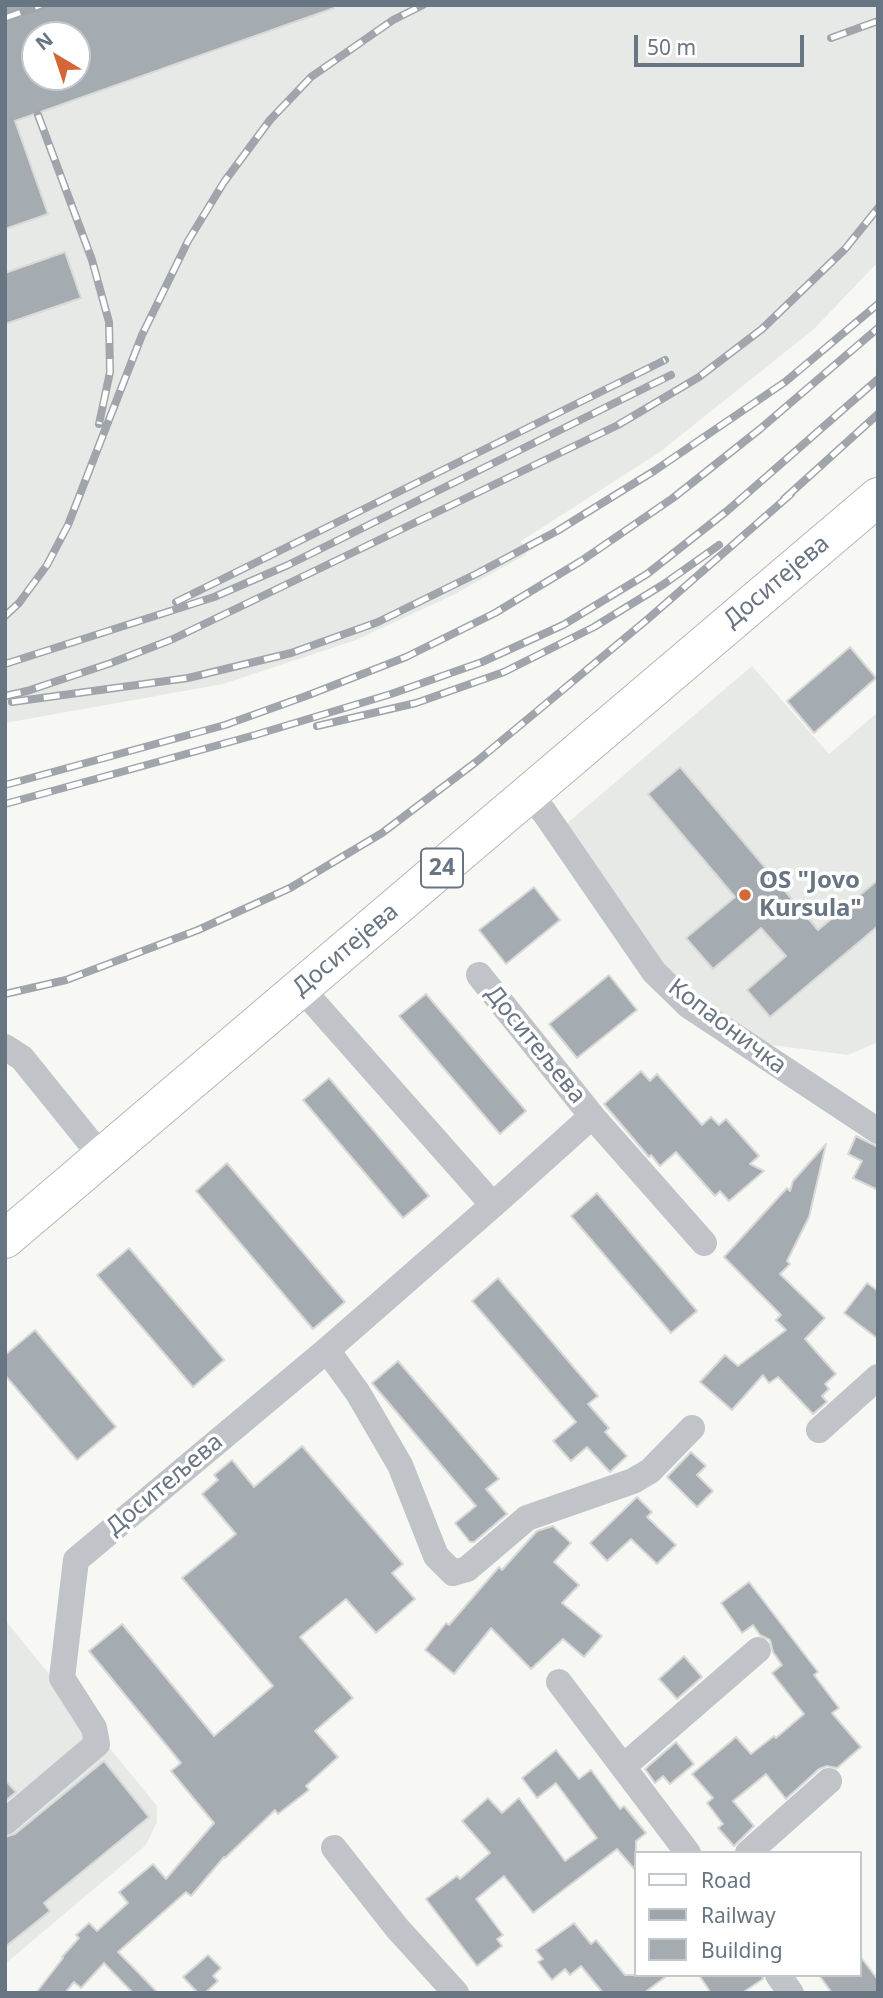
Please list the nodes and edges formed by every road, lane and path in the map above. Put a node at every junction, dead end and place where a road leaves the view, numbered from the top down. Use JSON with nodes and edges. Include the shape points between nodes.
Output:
{"nodes":[{"id":1,"x":878,"y":497,"type":"edge"},
{"id":2,"x":878,"y":528,"type":"edge"},
{"id":3,"x":536,"y":803,"type":"junction"},
{"id":4,"x":479,"y":975,"type":"dead end"},
{"id":5,"x":309,"y":996,"type":"junction"},
{"id":6,"x":5,"y":1047,"type":"edge"},
{"id":7,"x":592,"y":1116,"type":"junction"},
{"id":8,"x":878,"y":1131,"type":"edge"},
{"id":9,"x":102,"y":1157,"type":"junction"},
{"id":10,"x":493,"y":1205,"type":"junction"},
{"id":11,"x":5,"y":1239,"type":"edge"},
{"id":12,"x":704,"y":1243,"type":"dead end"},
{"id":13,"x":5,"y":1270,"type":"edge"},
{"id":14,"x":327,"y":1350,"type":"junction"},
{"id":15,"x":878,"y":1377,"type":"edge"},
{"id":16,"x":692,"y":1428,"type":"dead end"},
{"id":17,"x":819,"y":1430,"type":"dead end"},
{"id":18,"x":758,"y":1650,"type":"dead end"},
{"id":19,"x":559,"y":1682,"type":"dead end"},
{"id":20,"x":623,"y":1767,"type":"junction"},
{"id":21,"x":829,"y":1781,"type":"dead end"},
{"id":22,"x":5,"y":1822,"type":"edge"},
{"id":23,"x":334,"y":1848,"type":"dead end"},
{"id":24,"x":686,"y":1851,"type":"edge"},
{"id":25,"x":750,"y":1851,"type":"edge"},
{"id":26,"x":779,"y":1977,"type":"edge"},
{"id":27,"x":456,"y":1993,"type":"edge"},
{"id":28,"x":791,"y":1993,"type":"edge"}],
"edges":[{"from":1,"to":3,"type":"main road","name":"Доситејева","number":"24"},
{"from":2,"to":3,"type":"main road","name":"Доситејева","number":"24"},
{"from":3,"to":5,"type":"main road","name":"Доситејева","number":"24"},
{"from":3,"to":8,"type":"street","name":"Копаоничка","via":[[654,972],[689,1006]]},
{"from":4,"to":7,"type":"street","name":"Доситељева"},
{"from":5,"to":9,"type":"main road","name":"Доситејева","number":"24"},
{"from":5,"to":10,"type":"street"},
{"from":5,"to":13,"type":"main road","name":"Доситејева","number":"24"},
{"from":6,"to":9,"type":"street","via":[[22,1058]]},
{"from":7,"to":10,"type":"street","name":"Доситељева"},
{"from":7,"to":12,"type":"street","name":"Доситељева"},
{"from":9,"to":11,"type":"main road","name":"Доситејева","number":"24"},
{"from":10,"to":14,"type":"street","name":"Доситељева"},
{"from":14,"to":16,"type":"street","via":[[400,1465],[436,1556],[453,1573],[467,1569],[527,1518],[650,1471]]},
{"from":14,"to":22,"type":"street","name":"Доситељева","via":[[76,1560],[62,1678],[94,1728],[97,1744]]},
{"from":15,"to":17,"type":"street"},
{"from":18,"to":20,"type":"street"},
{"from":19,"to":20,"type":"street"},
{"from":20,"to":24,"type":"street"},
{"from":21,"to":25,"type":"street"},
{"from":23,"to":27,"type":"street"},
{"from":26,"to":28,"type":"street"}]}
